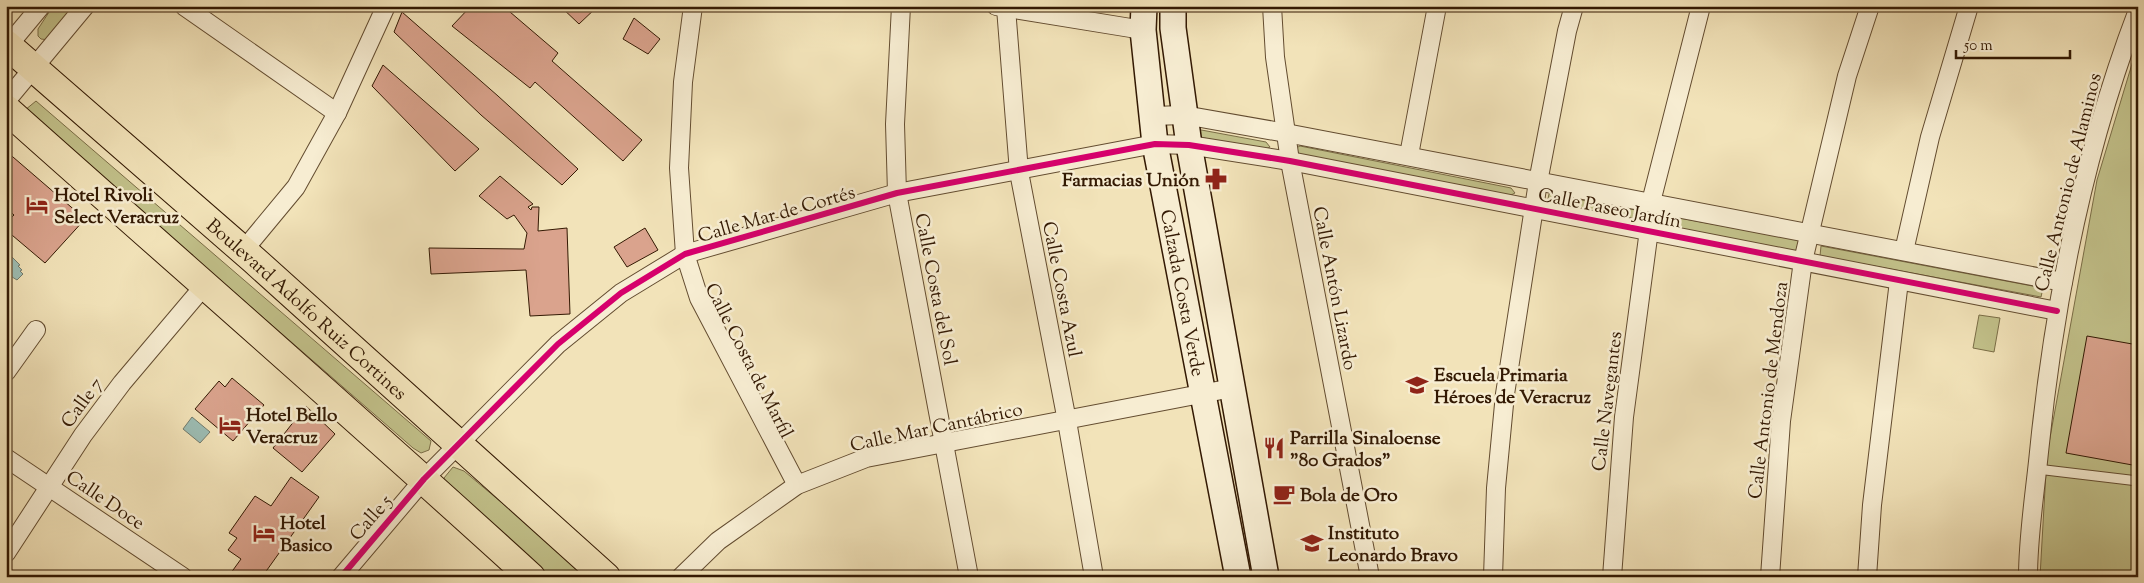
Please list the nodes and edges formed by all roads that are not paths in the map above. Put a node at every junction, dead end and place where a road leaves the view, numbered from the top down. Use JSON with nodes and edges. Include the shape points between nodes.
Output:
{"nodes":[{"id":1,"x":41,"y":6,"type":"edge"},
{"id":2,"x":85,"y":6,"type":"edge"},
{"id":3,"x":184,"y":6,"type":"edge"},
{"id":4,"x":386,"y":6,"type":"edge"},
{"id":5,"x":693,"y":6,"type":"edge"},
{"id":6,"x":901,"y":6,"type":"edge"},
{"id":7,"x":1173,"y":6,"type":"edge"},
{"id":8,"x":1272,"y":6,"type":"edge"},
{"id":9,"x":1437,"y":6,"type":"edge"},
{"id":10,"x":1574,"y":6,"type":"edge"},
{"id":11,"x":1701,"y":6,"type":"edge"},
{"id":12,"x":1870,"y":6,"type":"edge"},
{"id":13,"x":1969,"y":6,"type":"edge"},
{"id":14,"x":1001,"y":7,"type":"edge"},
{"id":15,"x":2138,"y":10,"type":"edge"},
{"id":16,"x":1143,"y":18,"type":"edge"},
{"id":17,"x":7,"y":46,"type":"edge"},
{"id":18,"x":34,"y":69,"type":"junction"},
{"id":19,"x":6,"y":101,"type":"edge"},
{"id":20,"x":6,"y":109,"type":"edge"},
{"id":21,"x":337,"y":113,"type":"junction"},
{"id":22,"x":1152,"y":116,"type":"junction"},
{"id":23,"x":1184,"y":116,"type":"junction"},
{"id":24,"x":1286,"y":132,"type":"junction"},
{"id":25,"x":1155,"y":144,"type":"junction"},
{"id":26,"x":1189,"y":145,"type":"junction"},
{"id":27,"x":1409,"y":155,"type":"junction"},
{"id":28,"x":1290,"y":160,"type":"junction"},
{"id":29,"x":1019,"y":172,"type":"junction"},
{"id":30,"x":1538,"y":182,"type":"junction"},
{"id":31,"x":897,"y":194,"type":"junction"},
{"id":32,"x":1651,"y":202,"type":"junction"},
{"id":33,"x":1533,"y":208,"type":"junction"},
{"id":34,"x":1649,"y":230,"type":"junction"},
{"id":35,"x":1809,"y":233,"type":"junction"},
{"id":36,"x":243,"y":251,"type":"junction"},
{"id":37,"x":1904,"y":251,"type":"junction"},
{"id":38,"x":685,"y":254,"type":"junction"},
{"id":39,"x":1804,"y":261,"type":"junction"},
{"id":40,"x":1899,"y":280,"type":"junction"},
{"id":41,"x":2063,"y":282,"type":"junction"},
{"id":42,"x":204,"y":286,"type":"junction"},
{"id":43,"x":2057,"y":310,"type":"junction"},
{"id":44,"x":36,"y":330,"type":"dead end"},
{"id":45,"x":6,"y":372,"type":"edge"},
{"id":46,"x":1232,"y":388,"type":"junction"},
{"id":47,"x":1204,"y":393,"type":"junction"},
{"id":48,"x":1067,"y":421,"type":"junction"},
{"id":49,"x":458,"y":443,"type":"junction"},
{"id":50,"x":946,"y":443,"type":"junction"},
{"id":51,"x":6,"y":458,"type":"edge"},
{"id":52,"x":2037,"y":469,"type":"junction"},
{"id":53,"x":1248,"y":476,"type":"junction"},
{"id":54,"x":424,"y":479,"type":"junction"},
{"id":55,"x":2138,"y":480,"type":"edge"},
{"id":56,"x":49,"y":486,"type":"junction"},
{"id":57,"x":796,"y":486,"type":"junction"},
{"id":58,"x":6,"y":553,"type":"edge"},
{"id":59,"x":183,"y":577,"type":"edge"},
{"id":60,"x":340,"y":577,"type":"edge"},
{"id":61,"x":531,"y":577,"type":"edge"},
{"id":62,"x":606,"y":577,"type":"edge"},
{"id":63,"x":681,"y":577,"type":"edge"},
{"id":64,"x":969,"y":577,"type":"edge"},
{"id":65,"x":1094,"y":577,"type":"edge"},
{"id":66,"x":1238,"y":577,"type":"edge"},
{"id":67,"x":1266,"y":577,"type":"edge"},
{"id":68,"x":1370,"y":577,"type":"edge"},
{"id":69,"x":1493,"y":577,"type":"edge"},
{"id":70,"x":1612,"y":577,"type":"edge"},
{"id":71,"x":1770,"y":577,"type":"edge"},
{"id":72,"x":1867,"y":577,"type":"edge"},
{"id":73,"x":2028,"y":577,"type":"edge"}],
"edges":[{"from":1,"to":17,"type":"street"},
{"from":2,"to":18,"type":"street"},
{"from":3,"to":21,"type":"street"},
{"from":4,"to":21,"type":"street"},
{"from":5,"to":38,"type":"street","name":"Calle Costa de Marfil","via":[[682,82],[679,168]]},
{"from":6,"to":31,"type":"street","name":"Calle Costa del Sol","via":[[894,124]]},
{"from":7,"to":23,"type":"main road","name":"Calzada Costa Verde"},
{"from":8,"to":24,"type":"street","name":"Calle Antón Lizardo","via":[[1275,57]]},
{"from":9,"to":27,"type":"street"},
{"from":10,"to":30,"type":"street"},
{"from":11,"to":32,"type":"street"},
{"from":12,"to":35,"type":"street","name":"Calle Antonio de Mendoza","via":[[1847,76]]},
{"from":13,"to":37,"type":"street","via":[[1930,137]]},
{"from":14,"to":16,"type":"street"},
{"from":14,"to":29,"type":"street","name":"Calle Costa Azul"},
{"from":15,"to":41,"type":"street","name":"Calle Antonio de Alaminos","via":[[2119,59],[2084,186]]},
{"from":16,"to":22,"type":"main road","name":"Calzada Costa Verde"},
{"from":17,"to":18,"type":"main road","name":"Boulevard Adolfo Ruiz Cortines"},
{"from":18,"to":19,"type":"street"},
{"from":18,"to":36,"type":"main road","name":"Boulevard Adolfo Ruiz Cortines"},
{"from":20,"to":42,"type":"main road"},
{"from":21,"to":36,"type":"street","via":[[296,187]]},
{"from":22,"to":23,"type":"street","name":"Calle Paseo Jardín"},
{"from":22,"to":25,"type":"main road","name":"Calzada Costa Verde"},
{"from":23,"to":24,"type":"street","name":"Calle Paseo Jardín"},
{"from":23,"to":26,"type":"main road","name":"Calzada Costa Verde"},
{"from":24,"to":27,"type":"street","name":"Calle Paseo Jardín"},
{"from":24,"to":28,"type":"street","name":"Calle Antón Lizardo"},
{"from":25,"to":26,"type":"street","name":"Calle Paseo Jardín"},
{"from":25,"to":29,"type":"street","name":"Calle Mar de Cortés"},
{"from":25,"to":47,"type":"main road","name":"Calzada Costa Verde"},
{"from":26,"to":28,"type":"street","name":"Calle Paseo Jardín"},
{"from":26,"to":46,"type":"main road","name":"Calzada Costa Verde"},
{"from":27,"to":30,"type":"street","name":"Calle Paseo Jardín"},
{"from":28,"to":33,"type":"street","name":"Calle Paseo Jardín"},
{"from":28,"to":68,"type":"street","name":"Calle Antón Lizardo"},
{"from":29,"to":31,"type":"street","name":"Calle Mar de Cortés"},
{"from":29,"to":48,"type":"street","name":"Calle Costa Azul"},
{"from":30,"to":32,"type":"street","name":"Calle Paseo Jardín"},
{"from":30,"to":33,"type":"street"},
{"from":31,"to":38,"type":"street","name":"Calle Mar de Cortés"},
{"from":31,"to":50,"type":"street","name":"Calle Costa del Sol"},
{"from":32,"to":35,"type":"street","name":"Calle Paseo Jardín"},
{"from":33,"to":34,"type":"street","name":"Calle Paseo Jardín"},
{"from":33,"to":69,"type":"street","via":[[1504,394]]},
{"from":34,"to":39,"type":"street","name":"Calle Paseo Jardín"},
{"from":34,"to":70,"type":"street","name":"Calle Navegantes","via":[[1624,417]]},
{"from":35,"to":37,"type":"street","name":"Calle Paseo Jardín"},
{"from":35,"to":39,"type":"street","name":"Calle Antonio de Mendoza"},
{"from":36,"to":49,"type":"main road","name":"Boulevard Adolfo Ruiz Cortines"},
{"from":37,"to":41,"type":"street","name":"Calle Paseo Jardín"},
{"from":38,"to":49,"type":"street","name":"Calle Mar de Cortés","via":[[621,294],[558,344]]},
{"from":38,"to":57,"type":"street","name":"Calle Costa de Marfil","via":[[699,298]]},
{"from":39,"to":40,"type":"street","name":"Calle Paseo Jardín"},
{"from":39,"to":71,"type":"street","name":"Calle Antonio de Mendoza","via":[[1781,421]]},
{"from":40,"to":43,"type":"street","name":"Calle Paseo Jardín"},
{"from":40,"to":72,"type":"street","via":[[1872,505]]},
{"from":41,"to":43,"type":"street","name":"Calle Antonio de Alaminos"},
{"from":42,"to":54,"type":"main road"},
{"from":42,"to":56,"type":"street","name":"Calle 7","via":[[82,435]]},
{"from":43,"to":52,"type":"street","name":"Calle Antonio de Alaminos"},
{"from":44,"to":45,"type":"street"},
{"from":46,"to":47,"type":"street","name":"Calle Mar Cantábrico"},
{"from":46,"to":53,"type":"main road","name":"Calzada Costa Verde"},
{"from":47,"to":48,"type":"street","name":"Calle Mar Cantábrico"},
{"from":47,"to":53,"type":"street","via":[[1222,401],[1228,408],[1239,468]]},
{"from":47,"to":66,"type":"main road","name":"Calzada Costa Verde"},
{"from":48,"to":50,"type":"street","name":"Calle Mar Cantábrico"},
{"from":48,"to":65,"type":"street","name":"Calle Costa Azul"},
{"from":49,"to":54,"type":"street","name":"Calle Mar de Cortés"},
{"from":49,"to":62,"type":"main road","name":"Boulevard Adolfo Ruiz Cortines"},
{"from":50,"to":57,"type":"street","name":"Calle Mar Cantábrico","via":[[866,458]]},
{"from":50,"to":64,"type":"street","name":"Calle Costa del Sol"},
{"from":51,"to":56,"type":"street","name":"Calle Doce"},
{"from":52,"to":55,"type":"lane"},
{"from":52,"to":73,"type":"street","name":"Calle Antonio de Alaminos"},
{"from":53,"to":67,"type":"main road","name":"Calzada Costa Verde"},
{"from":54,"to":60,"type":"street","name":"Calle 5"},
{"from":54,"to":61,"type":"main road"},
{"from":56,"to":58,"type":"street","name":"Calle 7"},
{"from":56,"to":59,"type":"street","name":"Calle Doce"},
{"from":57,"to":63,"type":"street","name":"Calle Mar Cantábrico","via":[[718,541]]}]}
